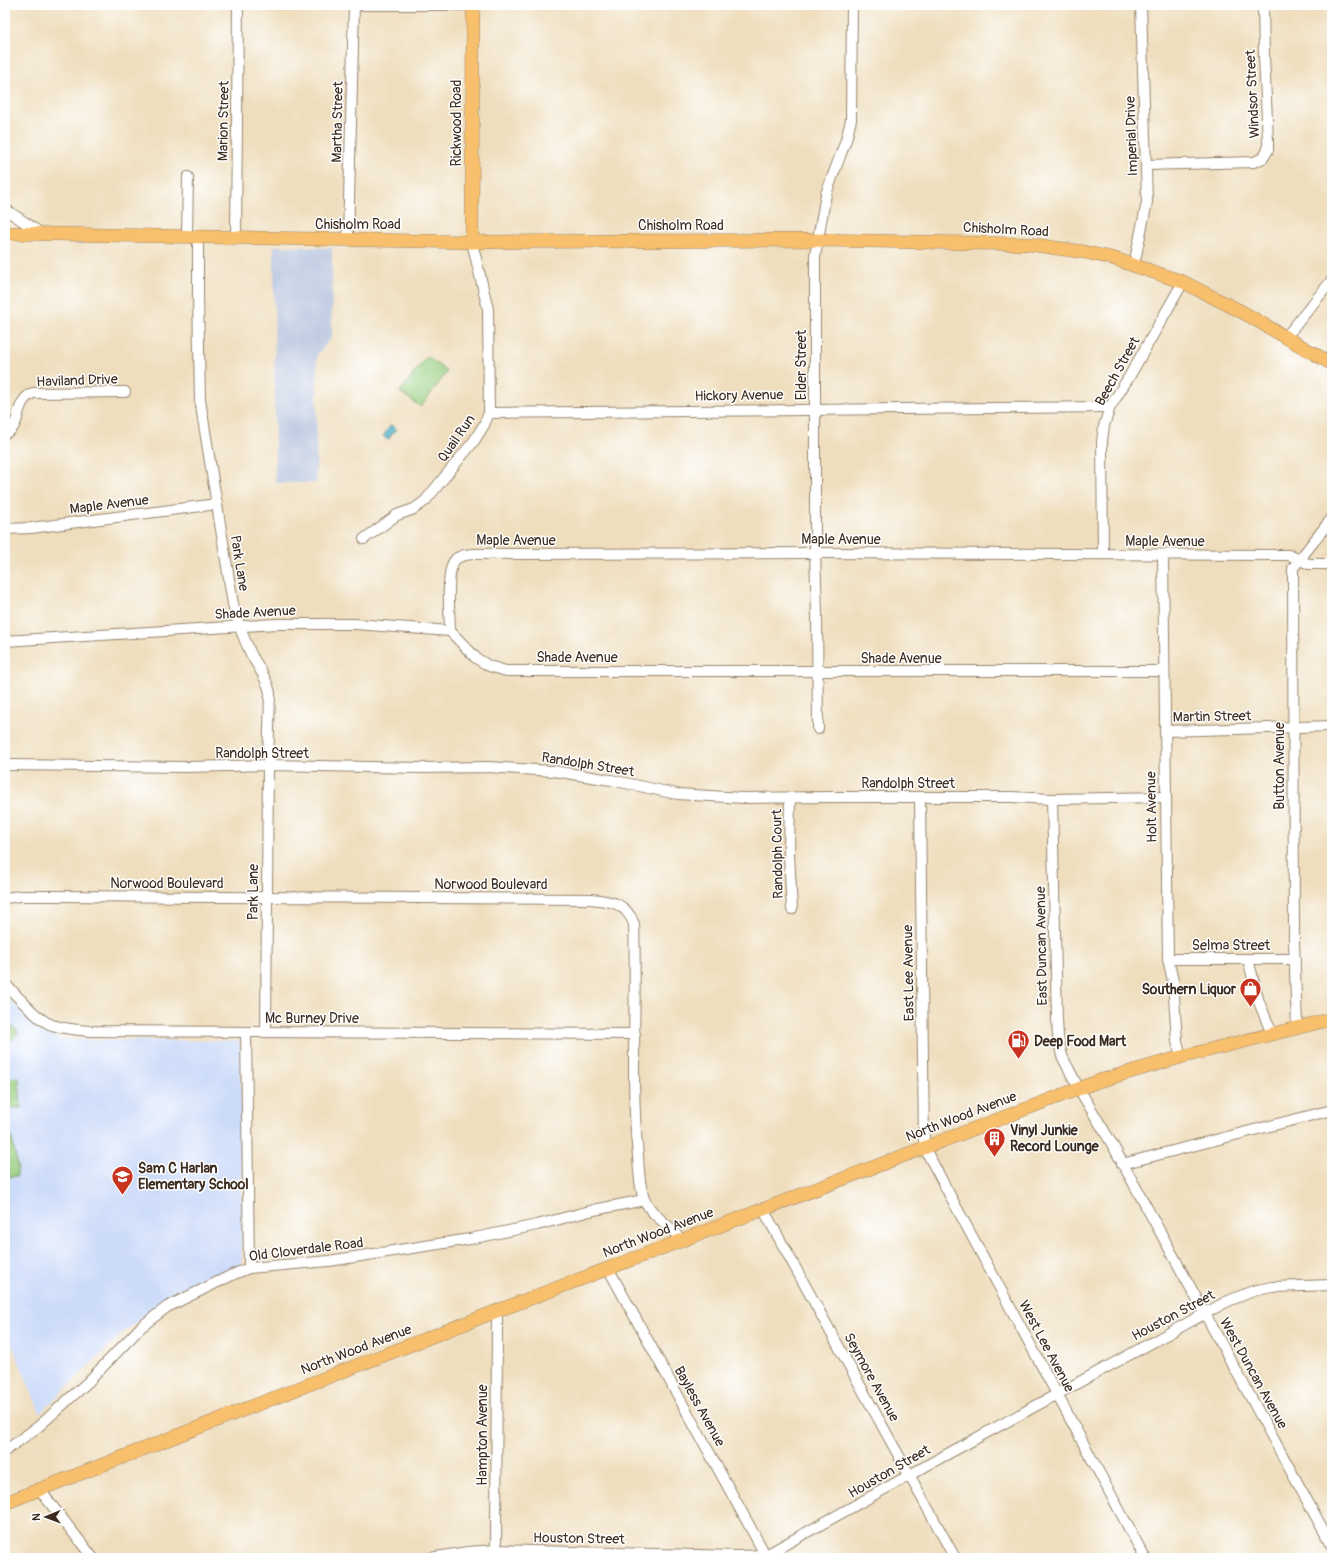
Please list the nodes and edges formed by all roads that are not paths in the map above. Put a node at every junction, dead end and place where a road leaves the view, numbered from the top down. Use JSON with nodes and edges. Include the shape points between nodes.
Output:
{"nodes":[{"id":1,"x":238,"y":5,"type":"edge"},
{"id":2,"x":354,"y":5,"type":"edge"},
{"id":3,"x":473,"y":5,"type":"edge"},
{"id":4,"x":852,"y":5,"type":"edge"},
{"id":5,"x":1141,"y":5,"type":"edge"},
{"id":6,"x":1263,"y":5,"type":"edge"},
{"id":7,"x":1146,"y":165,"type":"junction"},
{"id":8,"x":188,"y":177,"type":"dead end"},
{"id":9,"x":5,"y":209,"type":"edge"},
{"id":10,"x":5,"y":233,"type":"edge"},
{"id":11,"x":42,"y":234,"type":"junction"},
{"id":12,"x":193,"y":236,"type":"junction"},
{"id":13,"x":236,"y":236,"type":"junction"},
{"id":14,"x":348,"y":239,"type":"junction"},
{"id":15,"x":818,"y":240,"type":"junction"},
{"id":16,"x":472,"y":242,"type":"junction"},
{"id":17,"x":1134,"y":265,"type":"junction"},
{"id":18,"x":1332,"y":280,"type":"edge"},
{"id":19,"x":1183,"y":282,"type":"junction"},
{"id":20,"x":1286,"y":337,"type":"junction"},
{"id":21,"x":1332,"y":364,"type":"edge"},
{"id":22,"x":125,"y":392,"type":"dead end"},
{"id":23,"x":1110,"y":407,"type":"junction"},
{"id":24,"x":815,"y":408,"type":"junction"},
{"id":25,"x":489,"y":413,"type":"junction"},
{"id":26,"x":5,"y":433,"type":"edge"},
{"id":27,"x":217,"y":504,"type":"junction"},
{"id":28,"x":1332,"y":518,"type":"edge"},
{"id":29,"x":5,"y":529,"type":"edge"},
{"id":30,"x":364,"y":539,"type":"dead end"},
{"id":31,"x":815,"y":553,"type":"junction"},
{"id":32,"x":1103,"y":554,"type":"junction"},
{"id":33,"x":1163,"y":555,"type":"junction"},
{"id":34,"x":1299,"y":559,"type":"junction"},
{"id":35,"x":1332,"y":564,"type":"edge"},
{"id":36,"x":238,"y":626,"type":"junction"},
{"id":37,"x":450,"y":631,"type":"junction"},
{"id":38,"x":5,"y":641,"type":"edge"},
{"id":39,"x":1164,"y":671,"type":"junction"},
{"id":40,"x":817,"y":672,"type":"junction"},
{"id":41,"x":1332,"y":726,"type":"edge"},
{"id":42,"x":1293,"y":727,"type":"junction"},
{"id":43,"x":818,"y":729,"type":"dead end"},
{"id":44,"x":1165,"y":731,"type":"junction"},
{"id":45,"x":5,"y":765,"type":"edge"},
{"id":46,"x":268,"y":765,"type":"junction"},
{"id":47,"x":1165,"y":797,"type":"junction"},
{"id":48,"x":790,"y":798,"type":"junction"},
{"id":49,"x":920,"y":798,"type":"junction"},
{"id":50,"x":1052,"y":799,"type":"junction"},
{"id":51,"x":267,"y":897,"type":"junction"},
{"id":52,"x":5,"y":898,"type":"edge"},
{"id":53,"x":792,"y":909,"type":"dead end"},
{"id":54,"x":1168,"y":959,"type":"junction"},
{"id":55,"x":1248,"y":959,"type":"junction"},
{"id":56,"x":1294,"y":959,"type":"junction"},
{"id":57,"x":5,"y":984,"type":"edge"},
{"id":58,"x":1332,"y":1019,"type":"edge"},
{"id":59,"x":1297,"y":1027,"type":"junction"},
{"id":60,"x":246,"y":1032,"type":"junction"},
{"id":61,"x":266,"y":1032,"type":"junction"},
{"id":62,"x":635,"y":1034,"type":"junction"},
{"id":63,"x":1272,"y":1034,"type":"junction"},
{"id":64,"x":1181,"y":1057,"type":"junction"},
{"id":65,"x":1079,"y":1089,"type":"junction"},
{"id":66,"x":1332,"y":1110,"type":"edge"},
{"id":67,"x":924,"y":1147,"type":"junction"},
{"id":68,"x":1122,"y":1164,"type":"junction"},
{"id":69,"x":644,"y":1200,"type":"junction"},
{"id":70,"x":763,"y":1209,"type":"junction"},
{"id":71,"x":680,"y":1241,"type":"junction"},
{"id":72,"x":249,"y":1268,"type":"junction"},
{"id":73,"x":608,"y":1268,"type":"junction"},
{"id":74,"x":1332,"y":1285,"type":"edge"},
{"id":75,"x":496,"y":1311,"type":"junction"},
{"id":76,"x":1205,"y":1313,"type":"junction"},
{"id":77,"x":1057,"y":1394,"type":"junction"},
{"id":78,"x":5,"y":1452,"type":"edge"},
{"id":79,"x":910,"y":1475,"type":"junction"},
{"id":80,"x":39,"y":1489,"type":"junction"},
{"id":81,"x":5,"y":1503,"type":"edge"},
{"id":82,"x":1332,"y":1546,"type":"edge"},
{"id":83,"x":496,"y":1554,"type":"edge"},
{"id":84,"x":616,"y":1556,"type":"edge"},
{"id":85,"x":766,"y":1557,"type":"edge"},
{"id":86,"x":93,"y":1558,"type":"edge"},
{"id":87,"x":430,"y":1558,"type":"edge"},
{"id":88,"x":955,"y":1558,"type":"edge"},
{"id":89,"x":1145,"y":1558,"type":"edge"}],
"edges":[{"from":1,"to":13,"type":"street","name":"Marion Street"},
{"from":2,"to":3,"type":"street"},
{"from":2,"to":14,"type":"street","name":"Martha Street"},
{"from":3,"to":16,"type":"main road","name":"Rickwood Road"},
{"from":4,"to":15,"type":"street","name":"Elder Street","via":[[851,120],[826,194]]},
{"from":5,"to":7,"type":"street","name":"Imperial Drive"},
{"from":6,"to":7,"type":"street","name":"Windsor Street","via":[[1268,150],[1263,158],[1254,162],[1235,164]]},
{"from":7,"to":17,"type":"street","name":"Imperial Drive","via":[[1147,202]]},
{"from":8,"to":12,"type":"street","name":"Park Lane"},
{"from":9,"to":11,"type":"street"},
{"from":10,"to":11,"type":"main road","name":"Chisholm Road"},
{"from":11,"to":12,"type":"main road","name":"Chisholm Road"},
{"from":12,"to":13,"type":"main road","name":"Chisholm Road"},
{"from":12,"to":27,"type":"street","name":"Park Lane","via":[[198,296],[200,400]]},
{"from":13,"to":14,"type":"main road","name":"Chisholm Road"},
{"from":14,"to":16,"type":"main road","name":"Chisholm Road"},
{"from":15,"to":16,"type":"main road","name":"Chisholm Road"},
{"from":15,"to":17,"type":"main road","name":"Chisholm Road","via":[[1028,244],[1084,252]]},
{"from":15,"to":24,"type":"street","name":"Elder Street","via":[[815,256]]},
{"from":16,"to":25,"type":"street","name":"Quail Run","via":[[488,309]]},
{"from":17,"to":19,"type":"main road","name":"Chisholm Road"},
{"from":18,"to":20,"type":"street"},
{"from":19,"to":20,"type":"main road","name":"Chisholm Road","via":[[1238,309]]},
{"from":19,"to":23,"type":"street","name":"Beech Street"},
{"from":20,"to":21,"type":"main road","name":"Chisholm Road"},
{"from":22,"to":26,"type":"street","name":"Haviland Drive","via":[[33,393],[21,403],[14,427]]},
{"from":23,"to":24,"type":"street","name":"Hickory Avenue"},
{"from":23,"to":32,"type":"street","name":"Beech Street","via":[[1102,440]]},
{"from":24,"to":25,"type":"street","name":"Hickory Avenue"},
{"from":24,"to":31,"type":"street","name":"Elder Street"},
{"from":25,"to":30,"type":"street","name":"Quail Run","via":[[474,441],[425,501],[414,509],[397,515]]},
{"from":27,"to":29,"type":"street","name":"Maple Avenue","via":[[31,528]]},
{"from":27,"to":36,"type":"street","name":"Park Lane"},
{"from":28,"to":34,"type":"street","name":"Button Avenue"},
{"from":31,"to":32,"type":"street","name":"Maple Avenue"},
{"from":31,"to":37,"type":"street","name":"Maple Avenue","via":[[462,556],[455,560],[450,570]]},
{"from":31,"to":40,"type":"street","name":"Elder Street"},
{"from":32,"to":33,"type":"street","name":"Maple Avenue"},
{"from":33,"to":34,"type":"street","name":"Maple Avenue","via":[[1289,555]]},
{"from":33,"to":39,"type":"street","name":"Holt Avenue"},
{"from":34,"to":35,"type":"street","name":"Maple Avenue","via":[[1310,564]]},
{"from":34,"to":42,"type":"street","name":"Button Avenue","via":[[1293,568]]},
{"from":36,"to":37,"type":"street","name":"Shade Avenue","via":[[335,623]]},
{"from":36,"to":38,"type":"street","name":"Shade Avenue"},
{"from":36,"to":46,"type":"street","name":"Park Lane","via":[[268,683]]},
{"from":37,"to":40,"type":"street","name":"Shade Avenue","via":[[476,658],[489,666],[506,671]]},
{"from":39,"to":40,"type":"street","name":"Shade Avenue"},
{"from":39,"to":44,"type":"street","name":"Holt Avenue"},
{"from":40,"to":43,"type":"street","name":"Elder Street"},
{"from":41,"to":42,"type":"street","name":"Martin Street"},
{"from":42,"to":44,"type":"street","name":"Martin Street"},
{"from":42,"to":56,"type":"street","name":"Button Avenue"},
{"from":44,"to":47,"type":"street","name":"Holt Avenue"},
{"from":45,"to":46,"type":"street","name":"Randolph Street","via":[[186,768]]},
{"from":46,"to":48,"type":"street","name":"Randolph Street","via":[[544,770],[611,780],[676,794]]},
{"from":46,"to":51,"type":"street","name":"Park Lane"},
{"from":47,"to":50,"type":"street","name":"Randolph Street"},
{"from":47,"to":54,"type":"street","name":"Holt Avenue"},
{"from":48,"to":49,"type":"street","name":"Randolph Street"},
{"from":48,"to":53,"type":"street","name":"Randolph Court","via":[[789,854]]},
{"from":49,"to":50,"type":"street","name":"Randolph Street"},
{"from":49,"to":67,"type":"street","name":"East Lee Avenue"},
{"from":50,"to":65,"type":"street","name":"East Duncan Avenue","via":[[1058,1031],[1062,1056]]},
{"from":51,"to":52,"type":"street","name":"Norwood Boulevard"},
{"from":51,"to":61,"type":"street","name":"Park Lane"},
{"from":51,"to":62,"type":"street","name":"Norwood Boulevard","via":[[591,899],[616,903],[630,914],[634,924]]},
{"from":54,"to":55,"type":"street","name":"Selma Street"},
{"from":54,"to":64,"type":"street","name":"Holt Avenue","via":[[1173,980],[1177,1041]]},
{"from":55,"to":56,"type":"street","name":"Selma Street"},
{"from":55,"to":63,"type":"street","via":[[1259,1002]]},
{"from":56,"to":59,"type":"street","name":"Button Avenue"},
{"from":57,"to":60,"type":"street","name":"Mc Burney Drive","via":[[35,1014],[51,1025],[71,1030]]},
{"from":58,"to":59,"type":"main road","name":"North Wood Avenue"},
{"from":59,"to":63,"type":"main road","name":"North Wood Avenue"},
{"from":60,"to":61,"type":"street","name":"Mc Burney Drive"},
{"from":60,"to":72,"type":"street"},
{"from":61,"to":62,"type":"street","name":"Mc Burney Drive"},
{"from":62,"to":69,"type":"street","name":"Norwood Boulevard","via":[[635,1126]]},
{"from":63,"to":64,"type":"main road","name":"North Wood Avenue"},
{"from":64,"to":65,"type":"main road","name":"North Wood Avenue","via":[[1126,1072]]},
{"from":65,"to":67,"type":"main road","name":"North Wood Avenue"},
{"from":65,"to":68,"type":"street","name":"West Duncan Avenue"},
{"from":66,"to":68,"type":"street"},
{"from":67,"to":70,"type":"main road","name":"North Wood Avenue"},
{"from":67,"to":77,"type":"street","name":"West Lee Avenue"},
{"from":68,"to":76,"type":"street","name":"West Duncan Avenue"},
{"from":69,"to":71,"type":"street","name":"Norwood Boulevard"},
{"from":69,"to":72,"type":"street","name":"Old Cloverdale Road","via":[[470,1238],[329,1261]]},
{"from":70,"to":71,"type":"main road","name":"North Wood Avenue"},
{"from":70,"to":79,"type":"street","name":"Seymore Avenue"},
{"from":71,"to":73,"type":"main road","name":"North Wood Avenue"},
{"from":72,"to":78,"type":"street","name":"Old Cloverdale Road","via":[[173,1304],[156,1315],[134,1333],[88,1382],[39,1426]]},
{"from":73,"to":75,"type":"main road","name":"North Wood Avenue"},
{"from":73,"to":85,"type":"street","name":"Bayless Avenue"},
{"from":74,"to":76,"type":"street","name":"Houston Street","via":[[1278,1286],[1253,1291]]},
{"from":75,"to":80,"type":"main road","name":"North Wood Avenue"},
{"from":75,"to":83,"type":"street","name":"Hampton Avenue"},
{"from":76,"to":77,"type":"street","name":"Houston Street"},
{"from":76,"to":82,"type":"street","name":"West Duncan Avenue"},
{"from":77,"to":79,"type":"street","name":"Houston Street"},
{"from":77,"to":89,"type":"street","name":"West Lee Avenue"},
{"from":79,"to":85,"type":"street","name":"Houston Street"},
{"from":79,"to":88,"type":"street","name":"Seymore Avenue"},
{"from":80,"to":81,"type":"main road","name":"North Wood Avenue"},
{"from":80,"to":86,"type":"street"},
{"from":83,"to":84,"type":"street","name":"Houston Street"},
{"from":83,"to":87,"type":"street","name":"Houston Street","via":[[468,1552]]},
{"from":84,"to":85,"type":"street","name":"Houston Street"}]}
